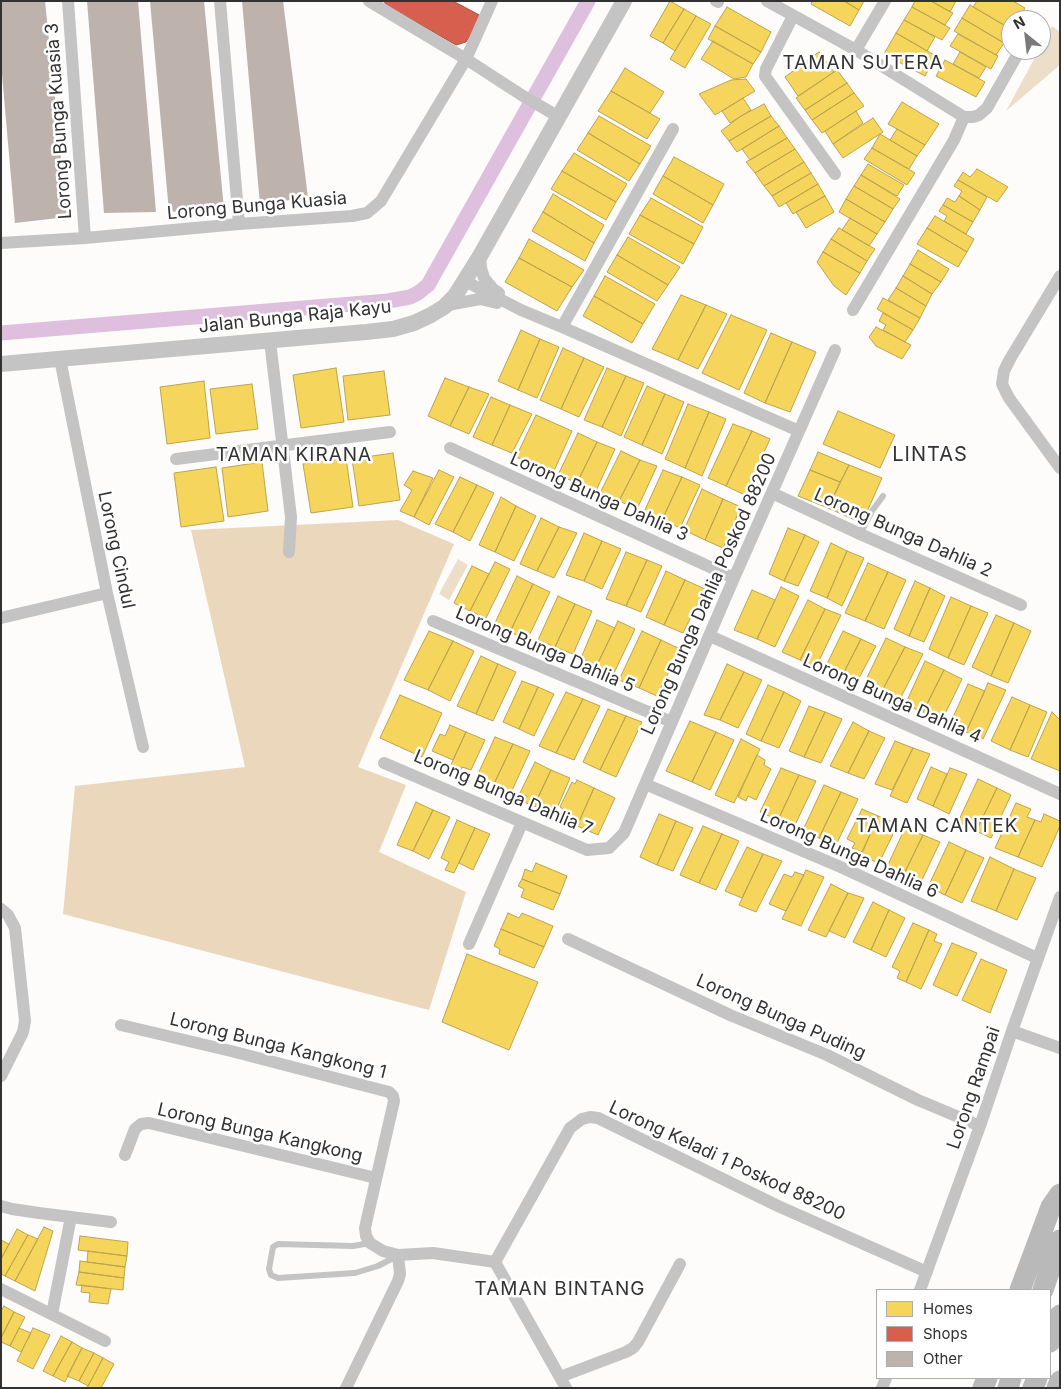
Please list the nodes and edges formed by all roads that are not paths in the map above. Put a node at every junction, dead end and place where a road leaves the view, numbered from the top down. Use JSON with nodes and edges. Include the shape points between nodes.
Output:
{"nodes":[{"id":1,"x":68,"y":1,"type":"edge"},
{"id":2,"x":220,"y":1,"type":"edge"},
{"id":3,"x":369,"y":1,"type":"edge"},
{"id":4,"x":492,"y":1,"type":"edge"},
{"id":5,"x":767,"y":1,"type":"edge"},
{"id":6,"x":885,"y":1,"type":"edge"},
{"id":7,"x":621,"y":7,"type":"edge"},
{"id":8,"x":793,"y":16,"type":"junction"},
{"id":9,"x":856,"y":50,"type":"junction"},
{"id":10,"x":466,"y":59,"type":"junction"},
{"id":11,"x":1014,"y":60,"type":"edge"},
{"id":12,"x":559,"y":117,"type":"junction"},
{"id":13,"x":964,"y":117,"type":"junction"},
{"id":14,"x":672,"y":129,"type":"dead end"},
{"id":15,"x":835,"y":174,"type":"dead end"},
{"id":16,"x":239,"y":224,"type":"junction"},
{"id":17,"x":85,"y":238,"type":"junction"},
{"id":18,"x":1,"y":243,"type":"edge"},
{"id":19,"x":480,"y":256,"type":"junction"},
{"id":20,"x":1060,"y":276,"type":"edge"},
{"id":21,"x":465,"y":281,"type":"junction"},
{"id":22,"x":444,"y":307,"type":"junction"},
{"id":23,"x":521,"y":310,"type":"junction"},
{"id":24,"x":853,"y":310,"type":"dead end"},
{"id":25,"x":562,"y":327,"type":"junction"},
{"id":26,"x":270,"y":340,"type":"junction"},
{"id":27,"x":835,"y":350,"type":"dead end"},
{"id":28,"x":60,"y":359,"type":"junction"},
{"id":29,"x":1,"y":364,"type":"edge"},
{"id":30,"x":799,"y":431,"type":"junction"},
{"id":31,"x":390,"y":432,"type":"dead end"},
{"id":32,"x":282,"y":446,"type":"junction"},
{"id":33,"x":450,"y":448,"type":"dead end"},
{"id":34,"x":176,"y":459,"type":"dead end"},
{"id":35,"x":1060,"y":468,"type":"edge"},
{"id":36,"x":772,"y":493,"type":"junction"},
{"id":37,"x":883,"y":496,"type":"dead end"},
{"id":38,"x":860,"y":534,"type":"junction"},
{"id":39,"x":289,"y":552,"type":"dead end"},
{"id":40,"x":734,"y":578,"type":"junction"},
{"id":41,"x":107,"y":593,"type":"junction"},
{"id":42,"x":1021,"y":604,"type":"dead end"},
{"id":43,"x":1,"y":618,"type":"edge"},
{"id":44,"x":433,"y":621,"type":"dead end"},
{"id":45,"x":710,"y":636,"type":"junction"},
{"id":46,"x":672,"y":722,"type":"junction"},
{"id":47,"x":143,"y":748,"type":"dead end"},
{"id":48,"x":384,"y":763,"type":"dead end"},
{"id":49,"x":645,"y":784,"type":"junction"},
{"id":50,"x":1060,"y":794,"type":"edge"},
{"id":51,"x":522,"y":823,"type":"junction"},
{"id":52,"x":609,"y":848,"type":"joint"},
{"id":53,"x":1060,"y":898,"type":"edge"},
{"id":54,"x":1,"y":909,"type":"edge"},
{"id":55,"x":568,"y":939,"type":"dead end"},
{"id":56,"x":469,"y":944,"type":"dead end"},
{"id":57,"x":1038,"y":958,"type":"junction"},
{"id":58,"x":121,"y":1025,"type":"dead end"},
{"id":59,"x":1012,"y":1031,"type":"junction"},
{"id":60,"x":1060,"y":1048,"type":"edge"},
{"id":61,"x":1,"y":1076,"type":"edge"},
{"id":62,"x":980,"y":1126,"type":"junction"},
{"id":63,"x":125,"y":1155,"type":"dead end"},
{"id":64,"x":376,"y":1178,"type":"junction"},
{"id":65,"x":1060,"y":1194,"type":"edge"},
{"id":66,"x":1,"y":1206,"type":"edge"},
{"id":67,"x":71,"y":1216,"type":"junction"},
{"id":68,"x":111,"y":1222,"type":"dead end"},
{"id":69,"x":1060,"y":1240,"type":"edge"},
{"id":70,"x":370,"y":1243,"type":"junction"},
{"id":71,"x":398,"y":1255,"type":"junction"},
{"id":72,"x":495,"y":1262,"type":"junction"},
{"id":73,"x":680,"y":1264,"type":"dead end"},
{"id":74,"x":927,"y":1272,"type":"junction"},
{"id":75,"x":1,"y":1289,"type":"edge"},
{"id":76,"x":920,"y":1289,"type":"edge"},
{"id":77,"x":1020,"y":1289,"type":"edge"},
{"id":78,"x":1044,"y":1289,"type":"edge"},
{"id":79,"x":52,"y":1314,"type":"junction"},
{"id":80,"x":1060,"y":1314,"type":"edge"},
{"id":81,"x":1051,"y":1339,"type":"edge"},
{"id":82,"x":105,"y":1341,"type":"dead end"},
{"id":83,"x":1060,"y":1381,"type":"edge"},
{"id":84,"x":563,"y":1382,"type":"edge"},
{"id":85,"x":346,"y":1388,"type":"edge"},
{"id":86,"x":1057,"y":1388,"type":"edge"}],
"edges":[{"from":1,"to":17,"type":"street","name":"Lorong Bunga Kuasia 3"},
{"from":2,"to":16,"type":"street"},
{"from":3,"to":10,"type":"street"},
{"from":4,"to":10,"type":"street","name":"Lorong Bunga Kuasia"},
{"from":5,"to":8,"type":"street"},
{"from":6,"to":9,"type":"street"},
{"from":7,"to":12,"type":"street","name":"Jalan Bunga Raja Kayu"},
{"from":8,"to":9,"type":"street"},
{"from":8,"to":15,"type":"street","via":[[765,76]]},
{"from":9,"to":13,"type":"street"},
{"from":10,"to":12,"type":"street"},
{"from":10,"to":16,"type":"street","name":"Lorong Bunga Kuasia","via":[[381,201],[367,213]]},
{"from":11,"to":13,"type":"street","via":[[988,108],[979,115]]},
{"from":12,"to":19,"type":"street","name":"Jalan Bunga Raja Kayu"},
{"from":13,"to":24,"type":"street","via":[[954,140]]},
{"from":14,"to":25,"type":"street"},
{"from":16,"to":17,"type":"street","name":"Lorong Bunga Kuasia"},
{"from":17,"to":18,"type":"street","name":"Lorong Bunga Kuasia"},
{"from":19,"to":21,"type":"street","name":"Jalan Bunga Raja Kayu"},
{"from":19,"to":23,"type":"street","via":[[484,278]]},
{"from":20,"to":35,"type":"street","via":[[1010,359],[1002,384]]},
{"from":21,"to":22,"type":"street","name":"Jalan Bunga Raja Kayu"},
{"from":21,"to":23,"type":"street"},
{"from":22,"to":23,"type":"street","via":[[480,299]]},
{"from":22,"to":26,"type":"street","name":"Jalan Bunga Raja Kayu","via":[[414,323],[393,329]]},
{"from":23,"to":25,"type":"street"},
{"from":25,"to":30,"type":"street"},
{"from":26,"to":28,"type":"street","name":"Jalan Bunga Raja Kayu"},
{"from":26,"to":32,"type":"street"},
{"from":27,"to":30,"type":"street","name":"Lorong Bunga Dahlia Poskod 88200"},
{"from":28,"to":29,"type":"street","name":"Jalan Bunga Raja Kayu"},
{"from":28,"to":41,"type":"street","name":"Lorong Cindul"},
{"from":30,"to":36,"type":"street","name":"Lorong Bunga Dahlia Poskod 88200"},
{"from":31,"to":32,"type":"street"},
{"from":32,"to":34,"type":"street"},
{"from":32,"to":39,"type":"street","via":[[292,517]]},
{"from":33,"to":40,"type":"street","name":"Lorong Bunga Dahlia 3"},
{"from":36,"to":38,"type":"street","name":"Lorong Bunga Dahlia 2"},
{"from":36,"to":40,"type":"street","name":"Lorong Bunga Dahlia Poskod 88200"},
{"from":37,"to":38,"type":"lane"},
{"from":38,"to":42,"type":"street","name":"Lorong Bunga Dahlia 2"},
{"from":40,"to":45,"type":"street","name":"Lorong Bunga Dahlia Poskod 88200"},
{"from":41,"to":43,"type":"street"},
{"from":41,"to":47,"type":"street","name":"Lorong Cindul"},
{"from":44,"to":46,"type":"street","name":"Lorong Bunga Dahlia 5"},
{"from":45,"to":46,"type":"street","name":"Lorong Bunga Dahlia Poskod 88200"},
{"from":45,"to":50,"type":"street","name":"Lorong Bunga Dahlia 4"},
{"from":46,"to":49,"type":"street","name":"Lorong Bunga Dahlia Poskod 88200"},
{"from":48,"to":51,"type":"street","name":"Lorong Bunga Dahlia 7"},
{"from":49,"to":52,"type":"street","name":"Lorong Bunga Dahlia Poskod 88200","via":[[624,833]]},
{"from":49,"to":57,"type":"street","name":"Lorong Bunga Dahlia 6","via":[[843,868]]},
{"from":51,"to":52,"type":"street","name":"Lorong Bunga Dahlia 7","via":[[587,850]]},
{"from":51,"to":56,"type":"street"},
{"from":53,"to":57,"type":"street","name":"Lorong Rampai"},
{"from":54,"to":61,"type":"street","via":[[15,928],[25,1021],[23,1032]]},
{"from":55,"to":62,"type":"street","name":"Lorong Bunga Puding"},
{"from":57,"to":59,"type":"street","name":"Lorong Rampai"},
{"from":58,"to":64,"type":"street","name":"Lorong Bunga Kangkong 1","via":[[389,1092],[394,1101]]},
{"from":59,"to":60,"type":"street"},
{"from":59,"to":62,"type":"street","name":"Lorong Rampai"},
{"from":62,"to":74,"type":"street","name":"Lorong Rampai"},
{"from":63,"to":64,"type":"street","name":"Lorong Bunga Kangkong","via":[[135,1129],[149,1123]]},
{"from":64,"to":70,"type":"street","name":"Lorong Bunga Kangkong 1","via":[[366,1228]]},
{"from":65,"to":77,"type":"highway","via":[[1051,1207]]},
{"from":66,"to":67,"type":"street"},
{"from":67,"to":68,"type":"street"},
{"from":67,"to":79,"type":"street"},
{"from":69,"to":78,"type":"highway"},
{"from":70,"to":71,"type":"street"},
{"from":70,"to":71,"type":"lane","via":[[353,1246],[278,1244],[273,1247],[269,1269],[271,1275],[278,1278],[355,1273]]},
{"from":71,"to":72,"type":"street","via":[[433,1253]]},
{"from":71,"to":85,"type":"street","via":[[398,1281]]},
{"from":72,"to":74,"type":"street","name":"Lorong Keladi 1 Poskod 88200","via":[[570,1128],[590,1117]]},
{"from":72,"to":84,"type":"street"},
{"from":73,"to":84,"type":"street","via":[[633,1348]]},
{"from":74,"to":76,"type":"street","name":"Lorong Rampai"},
{"from":75,"to":79,"type":"street"},
{"from":79,"to":82,"type":"street"},
{"from":80,"to":81,"type":"highway"},
{"from":83,"to":86,"type":"highway"}]}
